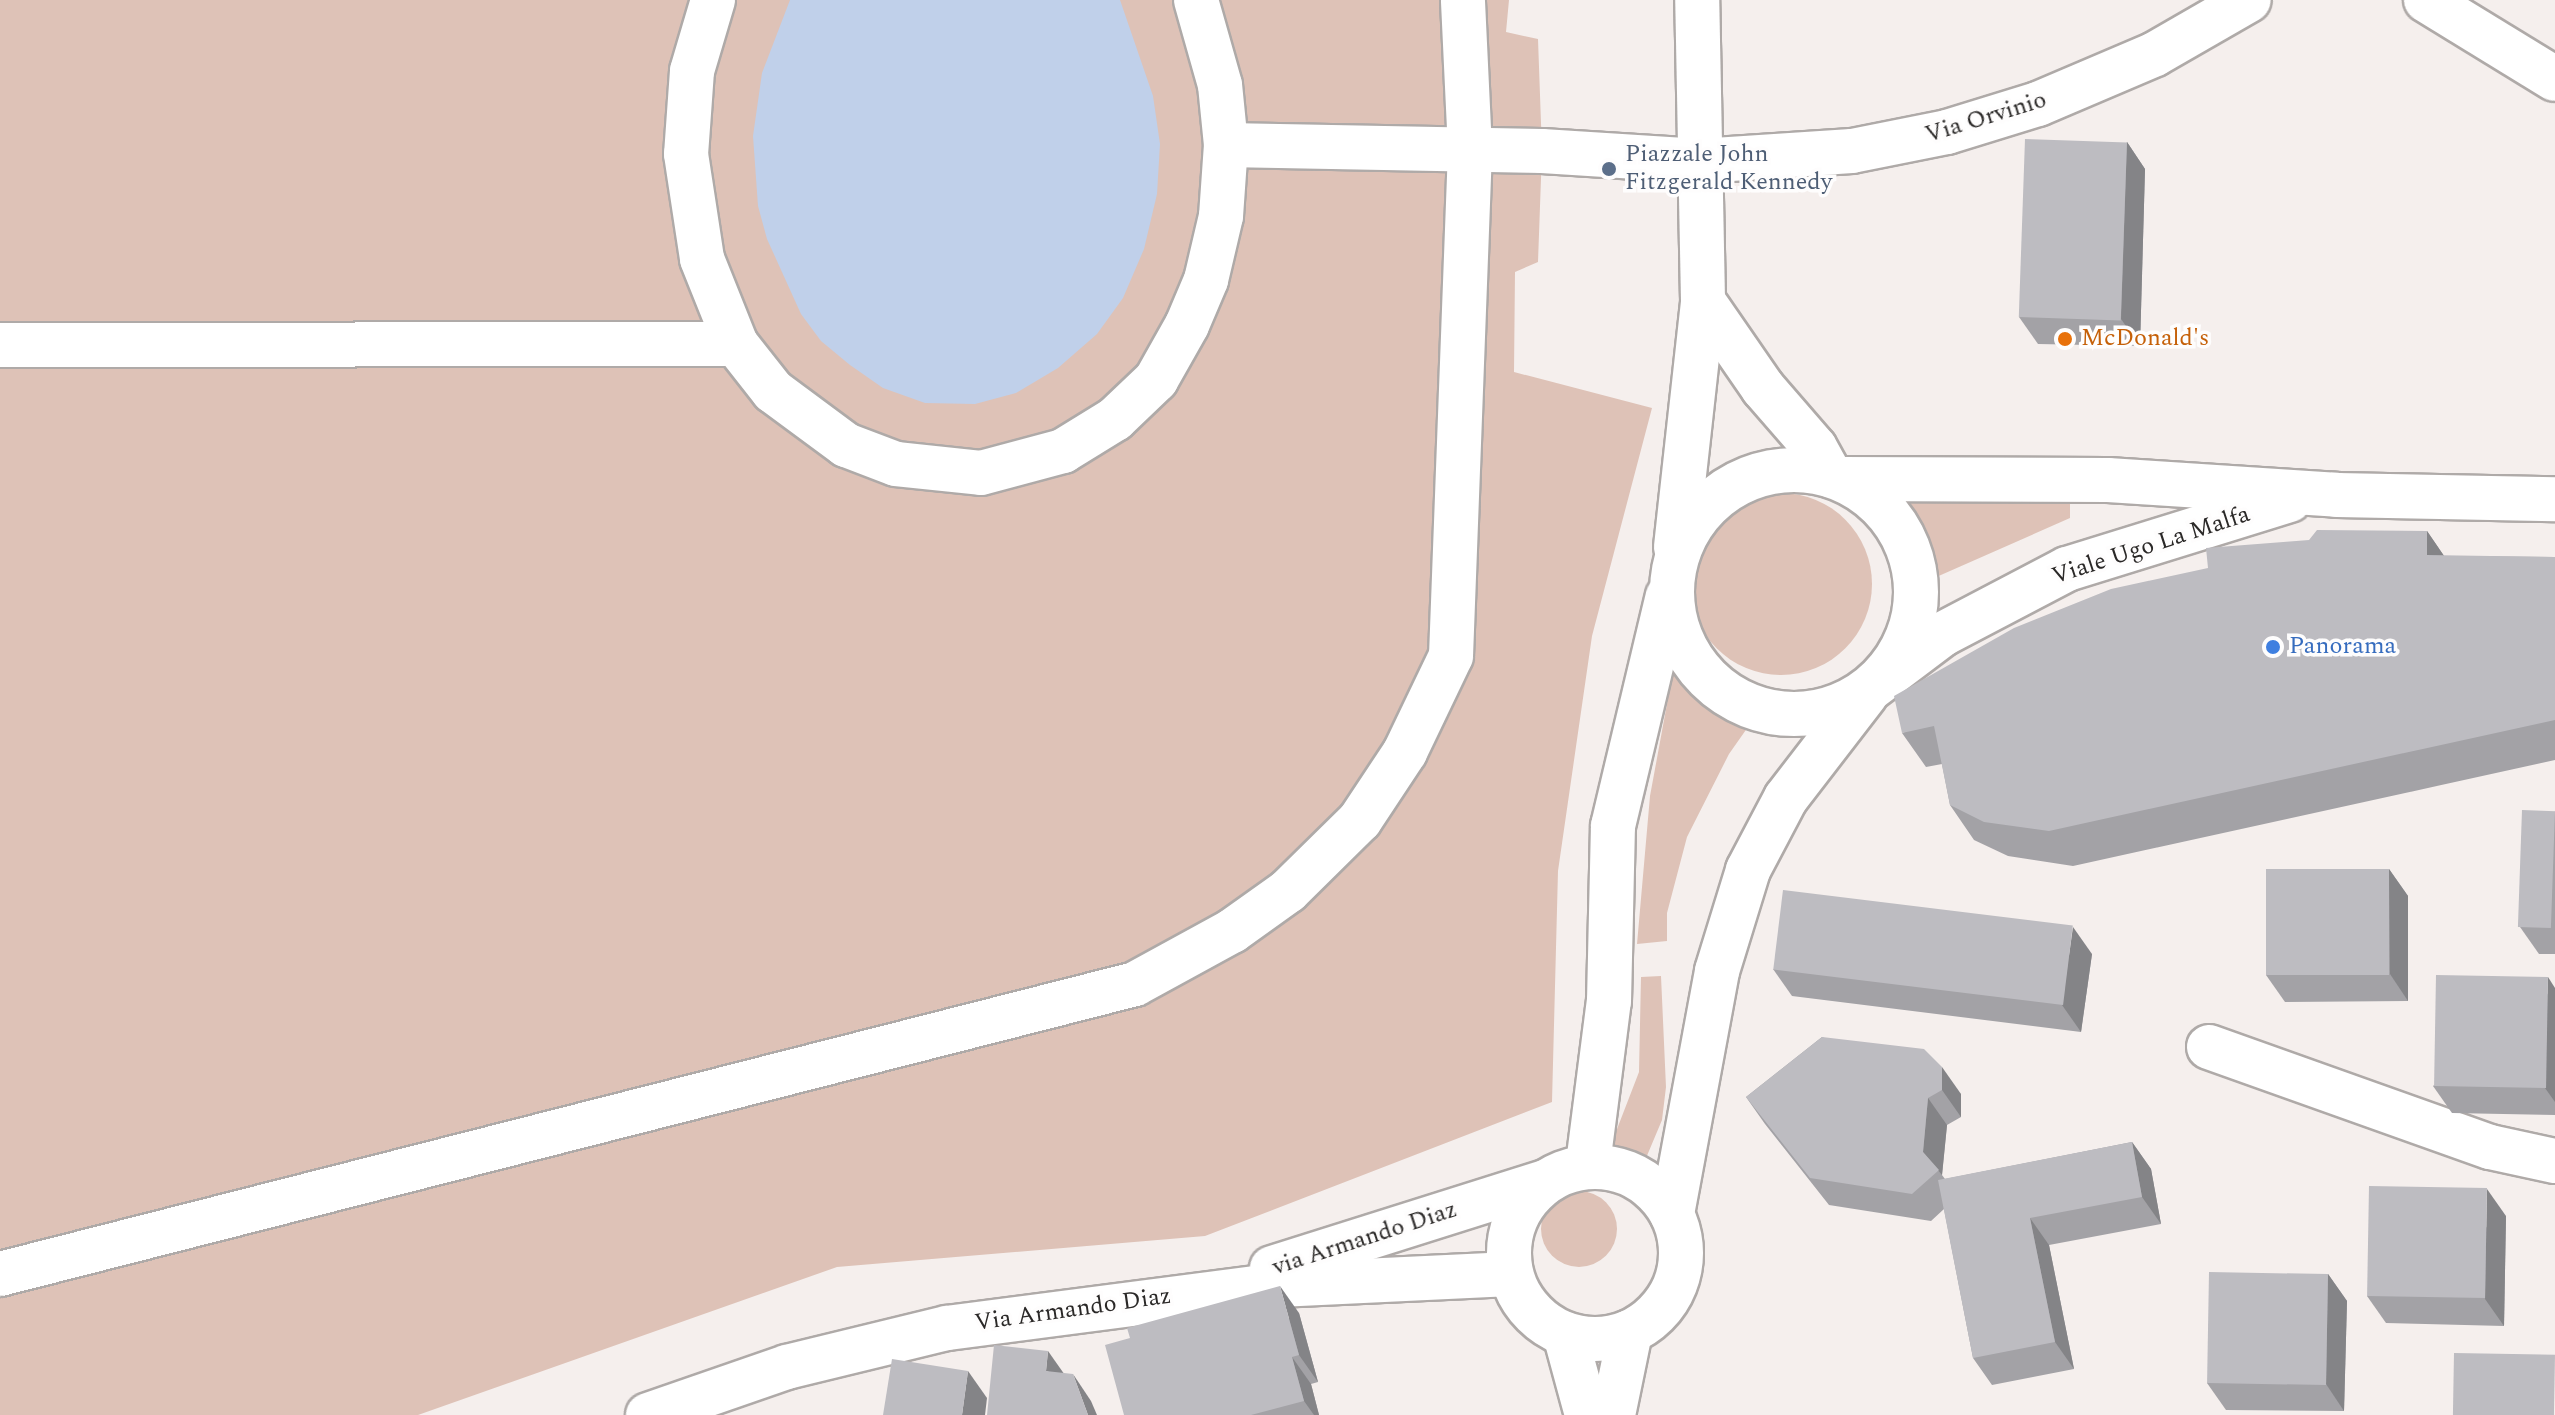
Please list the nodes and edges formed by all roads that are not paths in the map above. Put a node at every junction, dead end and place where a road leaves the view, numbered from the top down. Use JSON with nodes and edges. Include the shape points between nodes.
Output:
{"nodes":[{"id":1,"x":713,"y":0,"type":"edge"},
{"id":2,"x":1196,"y":0,"type":"edge"},
{"id":3,"x":1463,"y":0,"type":"edge"},
{"id":4,"x":1697,"y":0,"type":"edge"},
{"id":5,"x":2249,"y":0,"type":"edge"},
{"id":6,"x":2426,"y":0,"type":"edge"},
{"id":7,"x":2555,"y":79,"type":"edge"},
{"id":8,"x":1226,"y":145,"type":"junction"},
{"id":9,"x":1470,"y":150,"type":"junction"},
{"id":10,"x":1700,"y":161,"type":"junction"},
{"id":11,"x":1703,"y":301,"type":"junction"},
{"id":12,"x":736,"y":344,"type":"junction"},
{"id":13,"x":0,"y":345,"type":"edge"},
{"id":14,"x":1836,"y":477,"type":"junction"},
{"id":15,"x":2317,"y":492,"type":"junction"},
{"id":16,"x":2555,"y":499,"type":"edge"},
{"id":17,"x":1673,"y":573,"type":"junction"},
{"id":18,"x":1870,"y":689,"type":"junction"},
{"id":19,"x":2209,"y":1047,"type":"dead end"},
{"id":20,"x":2555,"y":1161,"type":"edge"},
{"id":21,"x":1588,"y":1164,"type":"junction"},
{"id":22,"x":1545,"y":1182,"type":"junction"},
{"id":23,"x":1672,"y":1214,"type":"junction"},
{"id":24,"x":0,"y":1274,"type":"edge"},
{"id":25,"x":1510,"y":1274,"type":"junction"},
{"id":26,"x":1185,"y":1296,"type":"junction"},
{"id":27,"x":1630,"y":1332,"type":"junction"},
{"id":28,"x":1565,"y":1334,"type":"junction"},
{"id":29,"x":756,"y":1396,"type":"edge"},
{"id":30,"x":648,"y":1415,"type":"edge"},
{"id":31,"x":1587,"y":1415,"type":"edge"},
{"id":32,"x":1613,"y":1415,"type":"edge"}],
"edges":[{"from":1,"to":12,"type":"street","via":[[692,71],[686,154],[702,259]]},
{"from":2,"to":8,"type":"street","via":[[1218,73]]},
{"from":3,"to":9,"type":"street"},
{"from":4,"to":10,"type":"street"},
{"from":5,"to":10,"type":"street","name":"Via Orvinio","via":[[2120,70],[1979,123],[1852,151]]},
{"from":6,"to":7,"type":"street"},
{"from":8,"to":9,"type":"street","name":"Via Orvinio"},
{"from":8,"to":12,"type":"street","via":[[1214,251],[1171,358],[1115,419],[1063,451],[981,473],[925,470],[870,456],[797,412]]},
{"from":9,"to":10,"type":"street","name":"Via Orvinio"},
{"from":9,"to":24,"type":"street","via":[[1451,656],[1405,752],[1360,820],[1288,891],[1232,931],[1135,984]]},
{"from":10,"to":11,"type":"street"},
{"from":11,"to":14,"type":"street","via":[[1763,388]]},
{"from":11,"to":17,"type":"street"},
{"from":12,"to":13,"type":"street"},
{"from":14,"to":15,"type":"street","name":"Viale Ugo La Malfa","via":[[2108,480]]},
{"from":14,"to":17,"type":"street","via":[[1797,469],[1764,473],[1732,486],[1706,506],[1686,534]]},
{"from":14,"to":18,"type":"street","via":[[1874,498],[1898,526],[1913,559],[1918,595],[1906,642],[1895,663]]},
{"from":15,"to":16,"type":"street","name":"Viale Ugo La Malfa"},
{"from":15,"to":18,"type":"street","name":"Viale Ugo La Malfa","via":[[2067,569],[1943,634]]},
{"from":17,"to":18,"type":"street","via":[[1673,617],[1685,651],[1706,679],[1735,700],[1768,713],[1804,715],[1838,707]]},
{"from":17,"to":21,"type":"street","via":[[1613,826],[1609,1001]]},
{"from":18,"to":23,"type":"street","via":[[1786,798],[1748,870],[1717,971]]},
{"from":19,"to":20,"type":"street","via":[[2490,1147]]},
{"from":21,"to":22,"type":"street"},
{"from":21,"to":23,"type":"street","via":[[1640,1179]]},
{"from":22,"to":25,"type":"street","via":[[1513,1223]]},
{"from":22,"to":26,"type":"street","name":"via Armando Diaz"},
{"from":23,"to":27,"type":"street","via":[[1681,1240],[1676,1282],[1654,1316]]},
{"from":25,"to":26,"type":"street","name":"Via Armando Diaz","via":[[1379,1277]]},
{"from":25,"to":28,"type":"street","via":[[1536,1317]]},
{"from":26,"to":29,"type":"street","name":"Via Armando Diaz","via":[[947,1328]]},
{"from":27,"to":28,"type":"street","via":[[1606,1339]]},
{"from":27,"to":32,"type":"street"},
{"from":28,"to":31,"type":"street"},
{"from":29,"to":30,"type":"street","name":"Via Armando Diaz"}]}
